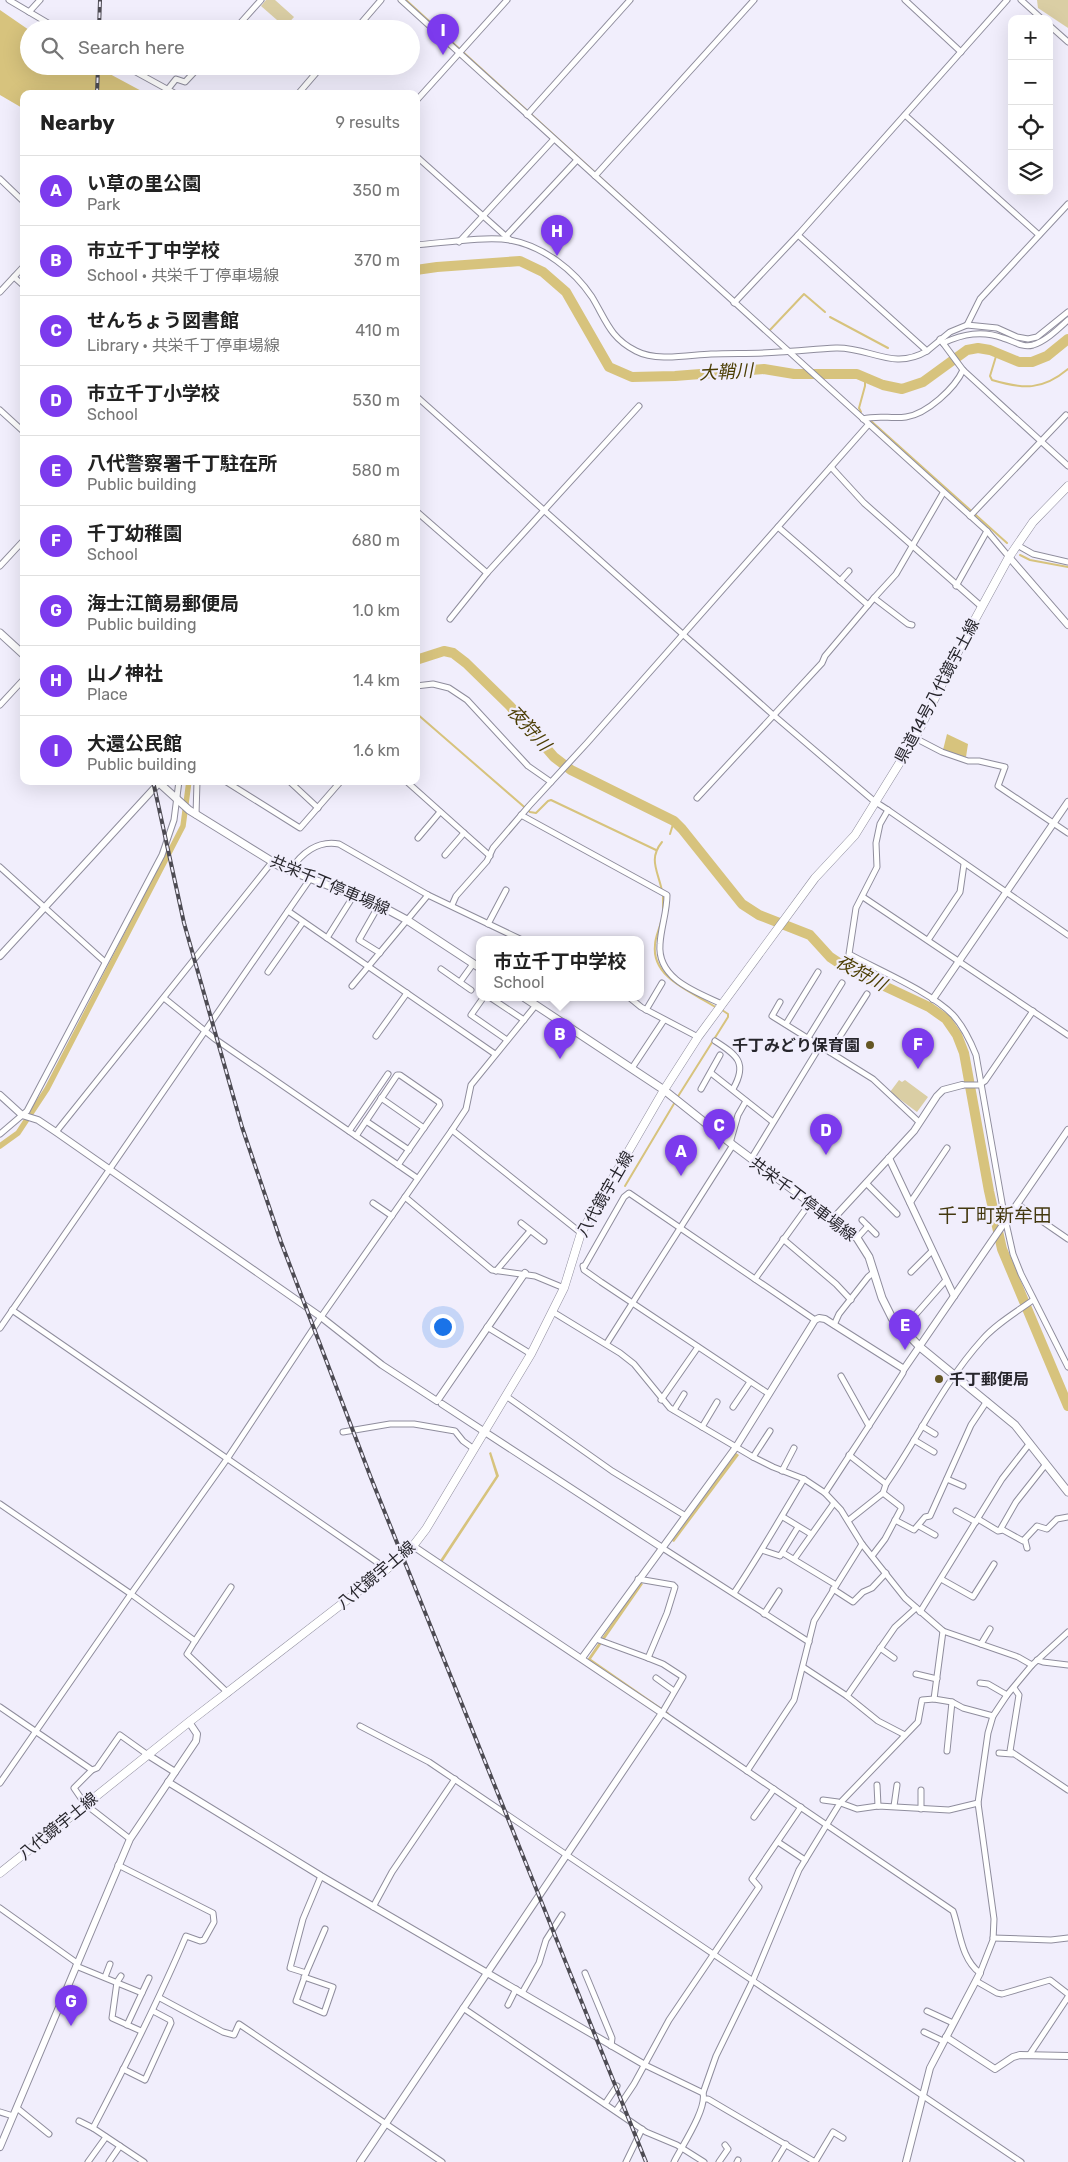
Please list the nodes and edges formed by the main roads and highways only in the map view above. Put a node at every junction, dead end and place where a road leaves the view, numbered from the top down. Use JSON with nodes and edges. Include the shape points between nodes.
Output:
{"nodes":[{"id":1,"x":1068,"y":486,"type":"edge"},
{"id":2,"x":0,"y":633,"type":"edge"},
{"id":3,"x":20,"y":651,"type":"edge"},
{"id":4,"x":161,"y":785,"type":"edge"},
{"id":5,"x":476,"y":966,"type":"edge"},
{"id":6,"x":530,"y":1001,"type":"edge"},
{"id":7,"x":665,"y":1092,"type":"junction"},
{"id":8,"x":1068,"y":1492,"type":"edge"},
{"id":9,"x":0,"y":1873,"type":"edge"}],
"edges":[{"from":1,"to":7,"type":"main road","name":"県道14号八代鏡宇土線","via":[[1033,522],[1009,557],[915,738],[855,835],[815,878],[698,1037]]},
{"from":2,"to":3,"type":"main road"},
{"from":4,"to":5,"type":"main road","name":"共栄千丁停車場線","via":[[196,815],[272,862],[380,904]]},
{"from":6,"to":7,"type":"main road","name":"共栄千丁停車場線"},
{"from":7,"to":8,"type":"main road","name":"共栄千丁停車場線","via":[[857,1238],[869,1257],[887,1308],[902,1330],[1015,1425]]},
{"from":7,"to":9,"type":"main road","name":"八代鏡宇土線","via":[[580,1233],[564,1288],[531,1354],[413,1546]]}]}
